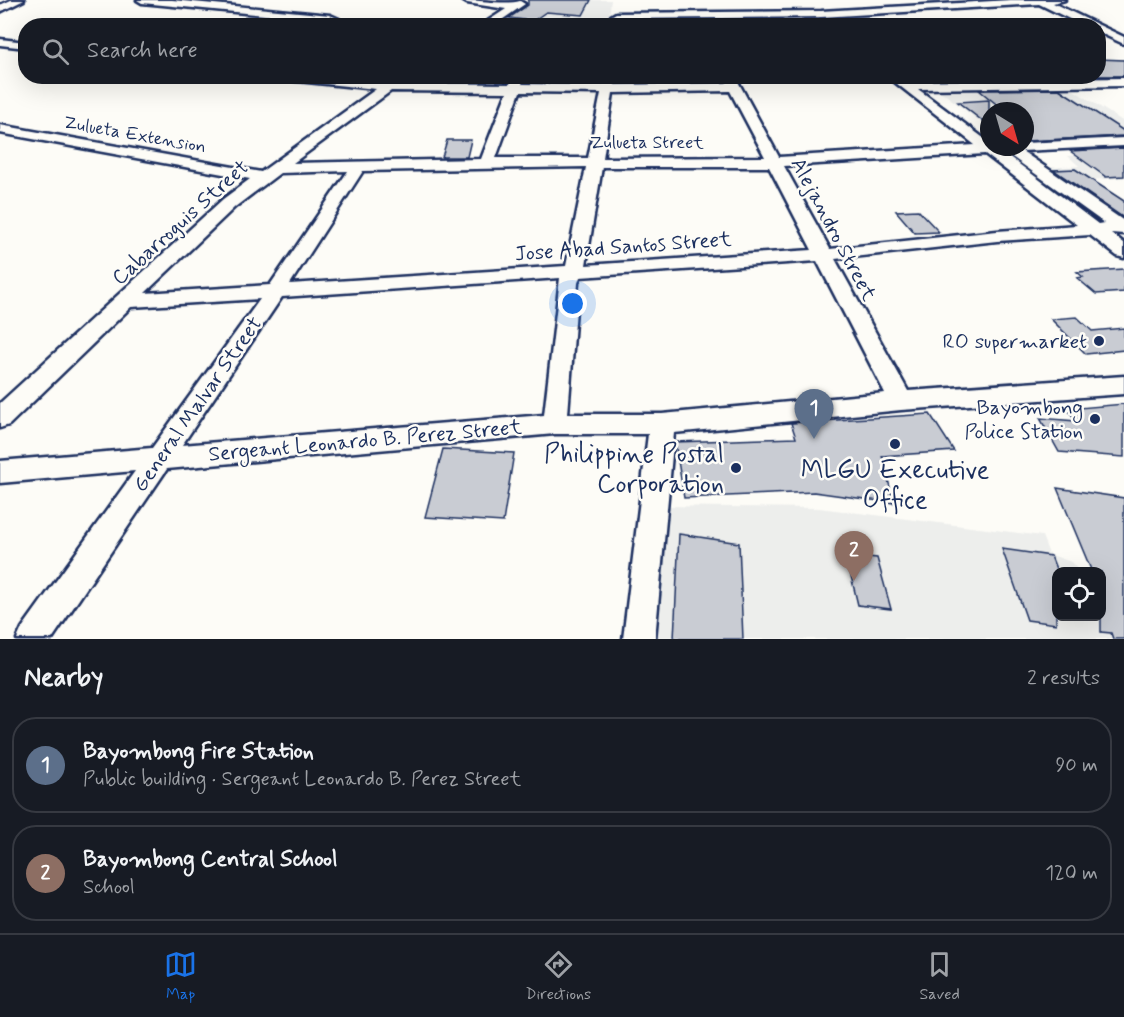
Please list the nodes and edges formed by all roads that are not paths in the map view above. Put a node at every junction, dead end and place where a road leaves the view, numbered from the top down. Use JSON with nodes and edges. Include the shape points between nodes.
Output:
{"nodes":[{"id":1,"x":19,"y":0,"type":"edge"},
{"id":2,"x":142,"y":0,"type":"edge"},
{"id":3,"x":467,"y":0,"type":"edge"},
{"id":4,"x":526,"y":0,"type":"edge"},
{"id":5,"x":790,"y":0,"type":"edge"},
{"id":6,"x":1037,"y":0,"type":"edge"},
{"id":7,"x":1052,"y":0,"type":"edge"},
{"id":8,"x":1064,"y":4,"type":"edge"},
{"id":9,"x":515,"y":7,"type":"junction"},
{"id":10,"x":0,"y":9,"type":"edge"},
{"id":11,"x":808,"y":10,"type":"junction"},
{"id":12,"x":821,"y":14,"type":"junction"},
{"id":13,"x":616,"y":16,"type":"edge"},
{"id":14,"x":697,"y":16,"type":"edge"},
{"id":15,"x":330,"y":18,"type":"edge"},
{"id":16,"x":498,"y":18,"type":"edge"},
{"id":17,"x":816,"y":18,"type":"edge"},
{"id":18,"x":826,"y":18,"type":"edge"},
{"id":19,"x":1076,"y":18,"type":"edge"},
{"id":20,"x":1124,"y":32,"type":"edge"},
{"id":21,"x":1106,"y":33,"type":"edge"},
{"id":22,"x":1106,"y":34,"type":"edge"},
{"id":23,"x":1124,"y":41,"type":"edge"},
{"id":24,"x":0,"y":42,"type":"edge"},
{"id":25,"x":18,"y":44,"type":"edge"},
{"id":26,"x":1106,"y":82,"type":"edge"},
{"id":27,"x":1124,"y":82,"type":"edge"},
{"id":28,"x":394,"y":84,"type":"edge"},
{"id":29,"x":516,"y":84,"type":"edge"},
{"id":30,"x":609,"y":84,"type":"edge"},
{"id":31,"x":732,"y":84,"type":"edge"},
{"id":32,"x":910,"y":84,"type":"edge"},
{"id":33,"x":920,"y":84,"type":"edge"},
{"id":34,"x":991,"y":84,"type":"edge"},
{"id":35,"x":924,"y":85,"type":"junction"},
{"id":36,"x":0,"y":129,"type":"edge"},
{"id":37,"x":980,"y":134,"type":"edge"},
{"id":38,"x":980,"y":135,"type":"edge"},
{"id":39,"x":980,"y":142,"type":"edge"},
{"id":40,"x":1124,"y":142,"type":"edge"},
{"id":41,"x":1034,"y":147,"type":"edge"},
{"id":42,"x":1006,"y":156,"type":"edge"},
{"id":43,"x":1021,"y":156,"type":"edge"},
{"id":44,"x":594,"y":162,"type":"junction"},
{"id":45,"x":773,"y":162,"type":"junction"},
{"id":46,"x":487,"y":163,"type":"junction"},
{"id":47,"x":358,"y":167,"type":"junction"},
{"id":48,"x":269,"y":172,"type":"junction"},
{"id":49,"x":1092,"y":228,"type":"junction"},
{"id":50,"x":1123,"y":228,"type":"edge"},
{"id":51,"x":1124,"y":252,"type":"edge"},
{"id":52,"x":822,"y":255,"type":"junction"},
{"id":53,"x":572,"y":272,"type":"junction"},
{"id":54,"x":275,"y":292,"type":"junction"},
{"id":55,"x":124,"y":301,"type":"junction"},
{"id":56,"x":1124,"y":385,"type":"edge"},
{"id":57,"x":901,"y":401,"type":"junction"},
{"id":58,"x":0,"y":418,"type":"edge"},
{"id":59,"x":555,"y":424,"type":"junction"},
{"id":60,"x":662,"y":424,"type":"junction"},
{"id":61,"x":158,"y":458,"type":"junction"},
{"id":62,"x":0,"y":472,"type":"edge"},
{"id":63,"x":33,"y":639,"type":"edge"},
{"id":64,"x":639,"y":639,"type":"edge"}],
"edges":[{"from":1,"to":10,"type":"street"},
{"from":2,"to":15,"type":"street"},
{"from":3,"to":9,"type":"street"},
{"from":4,"to":9,"type":"street"},
{"from":5,"to":11,"type":"street"},
{"from":6,"to":7,"type":"street"},
{"from":6,"to":12,"type":"street"},
{"from":6,"to":19,"type":"street"},
{"from":7,"to":8,"type":"street"},
{"from":9,"to":16,"type":"street"},
{"from":11,"to":12,"type":"street"},
{"from":11,"to":14,"type":"street"},
{"from":11,"to":17,"type":"street"},
{"from":12,"to":18,"type":"street"},
{"from":13,"to":14,"type":"street"},
{"from":20,"to":21,"type":"street"},
{"from":22,"to":23,"type":"street"},
{"from":24,"to":25,"type":"street"},
{"from":26,"to":27,"type":"street"},
{"from":28,"to":48,"type":"street","name":"Cabarroguis Street"},
{"from":29,"to":46,"type":"street"},
{"from":30,"to":44,"type":"street"},
{"from":31,"to":45,"type":"street","name":"Alejandro Street"},
{"from":32,"to":38,"type":"street"},
{"from":33,"to":35,"type":"street"},
{"from":34,"to":35,"type":"street"},
{"from":35,"to":37,"type":"street"},
{"from":36,"to":48,"type":"street","name":"Zulueta Extension"},
{"from":39,"to":45,"type":"street","name":"Zulueta Street"},
{"from":40,"to":41,"type":"street"},
{"from":42,"to":49,"type":"street"},
{"from":43,"to":50,"type":"street"},
{"from":44,"to":45,"type":"street","name":"Zulueta Street"},
{"from":44,"to":46,"type":"street","name":"Zulueta Street"},
{"from":44,"to":53,"type":"street"},
{"from":45,"to":52,"type":"street","name":"Alejandro Street"},
{"from":46,"to":47,"type":"street","name":"Zulueta Street"},
{"from":47,"to":48,"type":"street","name":"Zulueta Street"},
{"from":47,"to":54,"type":"street","name":"General Malvar Street"},
{"from":48,"to":55,"type":"street","name":"Cabarroguis Street","via":[[202,226]]},
{"from":49,"to":50,"type":"street","name":"Jose Abad Santos Street"},
{"from":49,"to":51,"type":"street"},
{"from":49,"to":52,"type":"street","name":"Jose Abad Santos Street"},
{"from":52,"to":53,"type":"street","name":"Jose Abad Santos Street"},
{"from":52,"to":57,"type":"street","name":"Alejandro Street"},
{"from":53,"to":54,"type":"street","name":"Jose Abad Santos Street"},
{"from":53,"to":59,"type":"street"},
{"from":54,"to":55,"type":"street","name":"Jose Abad Santos Street"},
{"from":54,"to":61,"type":"street","name":"General Malvar Street"},
{"from":55,"to":58,"type":"street","name":"Cabarroguis Street"},
{"from":56,"to":57,"type":"street","name":"Sergeant Leonardo B. Perez Street"},
{"from":57,"to":60,"type":"street","name":"Sergeant Leonardo B. Perez Street"},
{"from":59,"to":60,"type":"street","name":"Sergeant Leonardo B. Perez Street"},
{"from":59,"to":61,"type":"street","name":"Sergeant Leonardo B. Perez Street"},
{"from":60,"to":64,"type":"street"},
{"from":61,"to":62,"type":"street","name":"Sergeant Leonardo B. Perez Street"},
{"from":61,"to":63,"type":"street","name":"General Malvar Street"}]}
